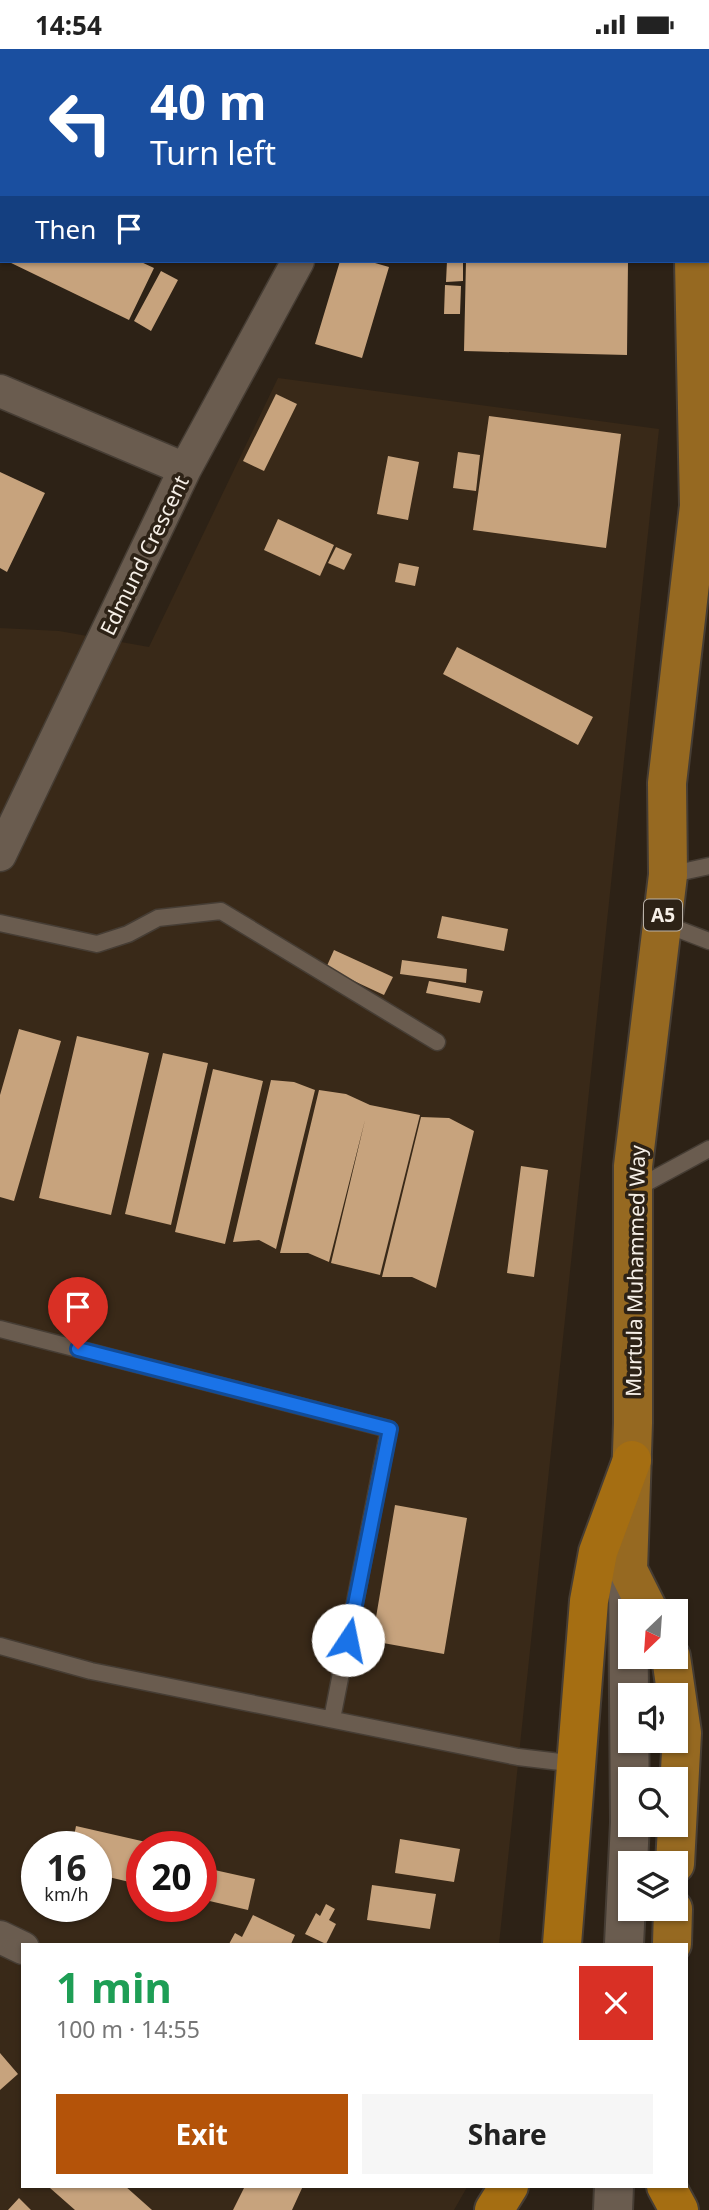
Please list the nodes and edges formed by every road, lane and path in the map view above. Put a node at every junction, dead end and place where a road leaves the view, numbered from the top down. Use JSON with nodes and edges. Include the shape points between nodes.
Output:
{"nodes":[{"id":1,"x":297,"y":263,"type":"edge"},
{"id":2,"x":699,"y":263,"type":"edge"},
{"id":3,"x":0,"y":391,"type":"edge"},
{"id":4,"x":185,"y":469,"type":"junction"},
{"id":5,"x":701,"y":561,"type":"edge"},
{"id":6,"x":0,"y":855,"type":"edge"},
{"id":7,"x":709,"y":866,"type":"edge"},
{"id":8,"x":668,"y":875,"type":"junction"},
{"id":9,"x":0,"y":923,"type":"edge"},
{"id":10,"x":662,"y":923,"type":"junction"},
{"id":11,"x":709,"y":941,"type":"edge"},
{"id":12,"x":437,"y":1042,"type":"dead end"},
{"id":13,"x":709,"y":1149,"type":"edge"},
{"id":14,"x":632,"y":1190,"type":"junction"},
{"id":15,"x":0,"y":1329,"type":"edge"},
{"id":16,"x":632,"y":1460,"type":"junction"},
{"id":17,"x":628,"y":1570,"type":"junction"},
{"id":18,"x":642,"y":1599,"type":"edge"},
{"id":19,"x":0,"y":1646,"type":"edge"},
{"id":20,"x":673,"y":1669,"type":"edge"},
{"id":21,"x":332,"y":1719,"type":"junction"},
{"id":22,"x":577,"y":1764,"type":"junction"},
{"id":23,"x":629,"y":1767,"type":"edge"},
{"id":24,"x":628,"y":1837,"type":"edge"},
{"id":25,"x":677,"y":1851,"type":"edge"},
{"id":26,"x":673,"y":1921,"type":"edge"},
{"id":27,"x":0,"y":1937,"type":"edge"},
{"id":28,"x":562,"y":1943,"type":"edge"},
{"id":29,"x":624,"y":1943,"type":"edge"},
{"id":30,"x":672,"y":1943,"type":"edge"},
{"id":31,"x":21,"y":1947,"type":"edge"},
{"id":32,"x":508,"y":2188,"type":"edge"},
{"id":33,"x":614,"y":2188,"type":"edge"},
{"id":34,"x":657,"y":2188,"type":"edge"},
{"id":35,"x":667,"y":2188,"type":"edge"},
{"id":36,"x":494,"y":2210,"type":"edge"},
{"id":37,"x":613,"y":2210,"type":"edge"},
{"id":38,"x":657,"y":2210,"type":"edge"},
{"id":39,"x":679,"y":2210,"type":"edge"}],
"edges":[{"from":1,"to":4,"type":"street","name":"Edmund Crescent"},
{"from":2,"to":5,"type":"main road","name":"Murtula Muhammed Way","number":"A5"},
{"from":3,"to":4,"type":"street"},
{"from":4,"to":6,"type":"street","name":"Edmund Crescent"},
{"from":5,"to":8,"type":"main road","name":"Murtula Muhammed Way","number":"A5","via":[[667,783]]},
{"from":7,"to":8,"type":"lane"},
{"from":8,"to":10,"type":"main road","name":"Murtula Muhammed Way","number":"A5"},
{"from":9,"to":12,"type":"lane","via":[[97,944],[158,918],[221,911]]},
{"from":10,"to":11,"type":"lane"},
{"from":10,"to":14,"type":"main road","name":"Murtula Muhammed Way","number":"A5"},
{"from":13,"to":14,"type":"lane"},
{"from":14,"to":16,"type":"main road","name":"Murtula Muhammed Way","number":"A5"},
{"from":15,"to":21,"type":"lane","via":[[390,1429]]},
{"from":16,"to":17,"type":"main road","name":"Murtula Muhammed Way","number":"A5"},
{"from":16,"to":22,"type":"highway","via":[[598,1552],[589,1601]]},
{"from":17,"to":18,"type":"main road","number":"A5"},
{"from":17,"to":23,"type":"main road"},
{"from":19,"to":21,"type":"lane","via":[[90,1671]]},
{"from":20,"to":25,"type":"main road","via":[[682,1733]]},
{"from":21,"to":22,"type":"lane","via":[[518,1757]]},
{"from":22,"to":28,"type":"highway"},
{"from":24,"to":29,"type":"main road"},
{"from":26,"to":30,"type":"main road"},
{"from":27,"to":31,"type":"street"},
{"from":32,"to":36,"type":"highway"},
{"from":33,"to":37,"type":"main road"},
{"from":34,"to":38,"type":"main road"},
{"from":35,"to":39,"type":"highway"}]}
